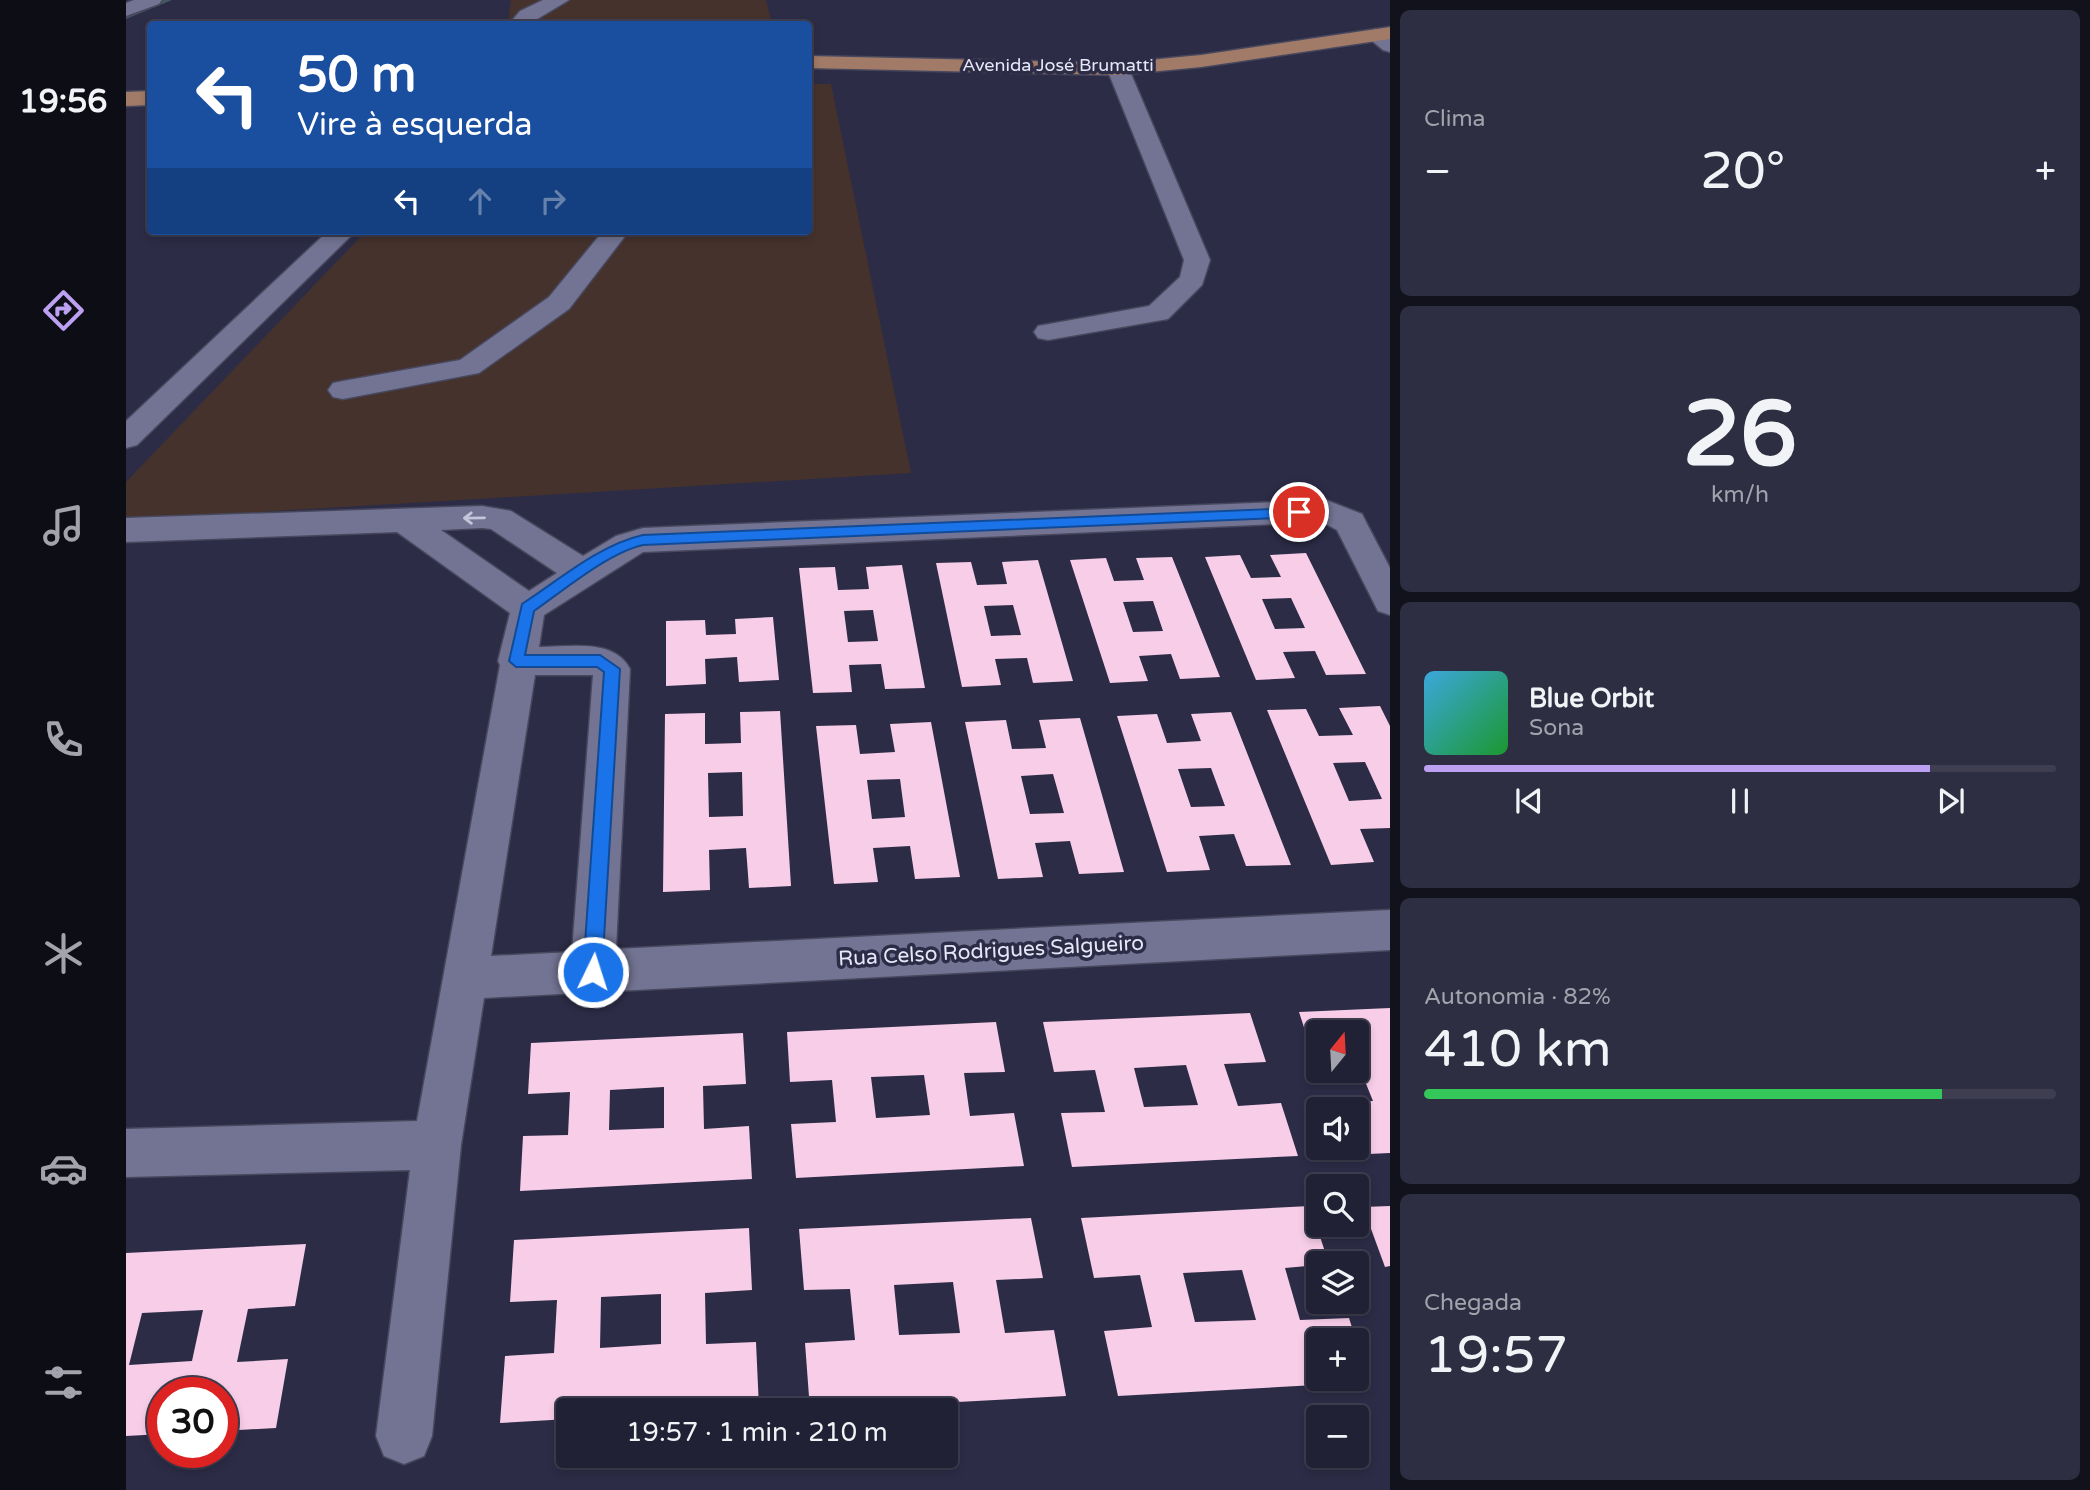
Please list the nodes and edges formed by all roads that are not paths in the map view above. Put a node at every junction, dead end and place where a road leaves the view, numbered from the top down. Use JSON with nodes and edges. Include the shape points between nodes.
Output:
{"nodes":[{"id":1,"x":152,"y":0,"type":"edge"},
{"id":2,"x":559,"y":0,"type":"edge"},
{"id":3,"x":126,"y":10,"type":"edge"},
{"id":4,"x":522,"y":21,"type":"edge"},
{"id":5,"x":1385,"y":38,"type":"edge"},
{"id":6,"x":812,"y":62,"type":"edge"},
{"id":7,"x":1118,"y":69,"type":"junction"},
{"id":8,"x":147,"y":98,"type":"edge"},
{"id":9,"x":126,"y":99,"type":"edge"},
{"id":10,"x":339,"y":235,"type":"edge"},
{"id":11,"x":613,"y":235,"type":"edge"},
{"id":12,"x":1048,"y":332,"type":"dead end"},
{"id":13,"x":343,"y":390,"type":"dead end"},
{"id":14,"x":126,"y":438,"type":"edge"},
{"id":15,"x":405,"y":521,"type":"junction"},
{"id":16,"x":126,"y":530,"type":"edge"},
{"id":17,"x":582,"y":572,"type":"junction"},
{"id":18,"x":1390,"y":601,"type":"edge"},
{"id":19,"x":527,"y":608,"type":"junction"},
{"id":20,"x":516,"y":661,"type":"junction"},
{"id":21,"x":1390,"y":930,"type":"edge"},
{"id":22,"x":593,"y":972,"type":"junction"},
{"id":23,"x":466,"y":978,"type":"junction"},
{"id":24,"x":437,"y":1145,"type":"junction"},
{"id":25,"x":126,"y":1153,"type":"edge"},
{"id":26,"x":404,"y":1436,"type":"dead end"}],
"edges":[{"from":1,"to":3,"type":"street"},
{"from":2,"to":4,"type":"street"},
{"from":5,"to":7,"type":"main road","name":"Avenida José Brumatti"},
{"from":6,"to":7,"type":"main road","name":"Avenida José Brumatti"},
{"from":7,"to":12,"type":"street","via":[[1197,260],[1193,279],[1158,313]]},
{"from":8,"to":9,"type":"main road"},
{"from":10,"to":14,"type":"street"},
{"from":11,"to":13,"type":"street","via":[[559,303],[469,368]]},
{"from":15,"to":16,"type":"street"},
{"from":17,"to":15,"type":"street","one_way":true,"via":[[499,519]]},
{"from":15,"to":19,"type":"street"},
{"from":17,"to":18,"type":"street","via":[[643,540],[1326,511],[1350,522]]},
{"from":17,"to":19,"type":"street"},
{"from":19,"to":20,"type":"street"},
{"from":20,"to":22,"type":"street","via":[[600,661],[612,669]]},
{"from":20,"to":23,"type":"street"},
{"from":21,"to":22,"type":"street","name":"Rua Celso Rodrigues Salgueiro"},
{"from":22,"to":23,"type":"street","name":"Rua Celso Rodrigues Salgueiro"},
{"from":23,"to":24,"type":"street"},
{"from":24,"to":25,"type":"street"},
{"from":24,"to":26,"type":"street"}]}
